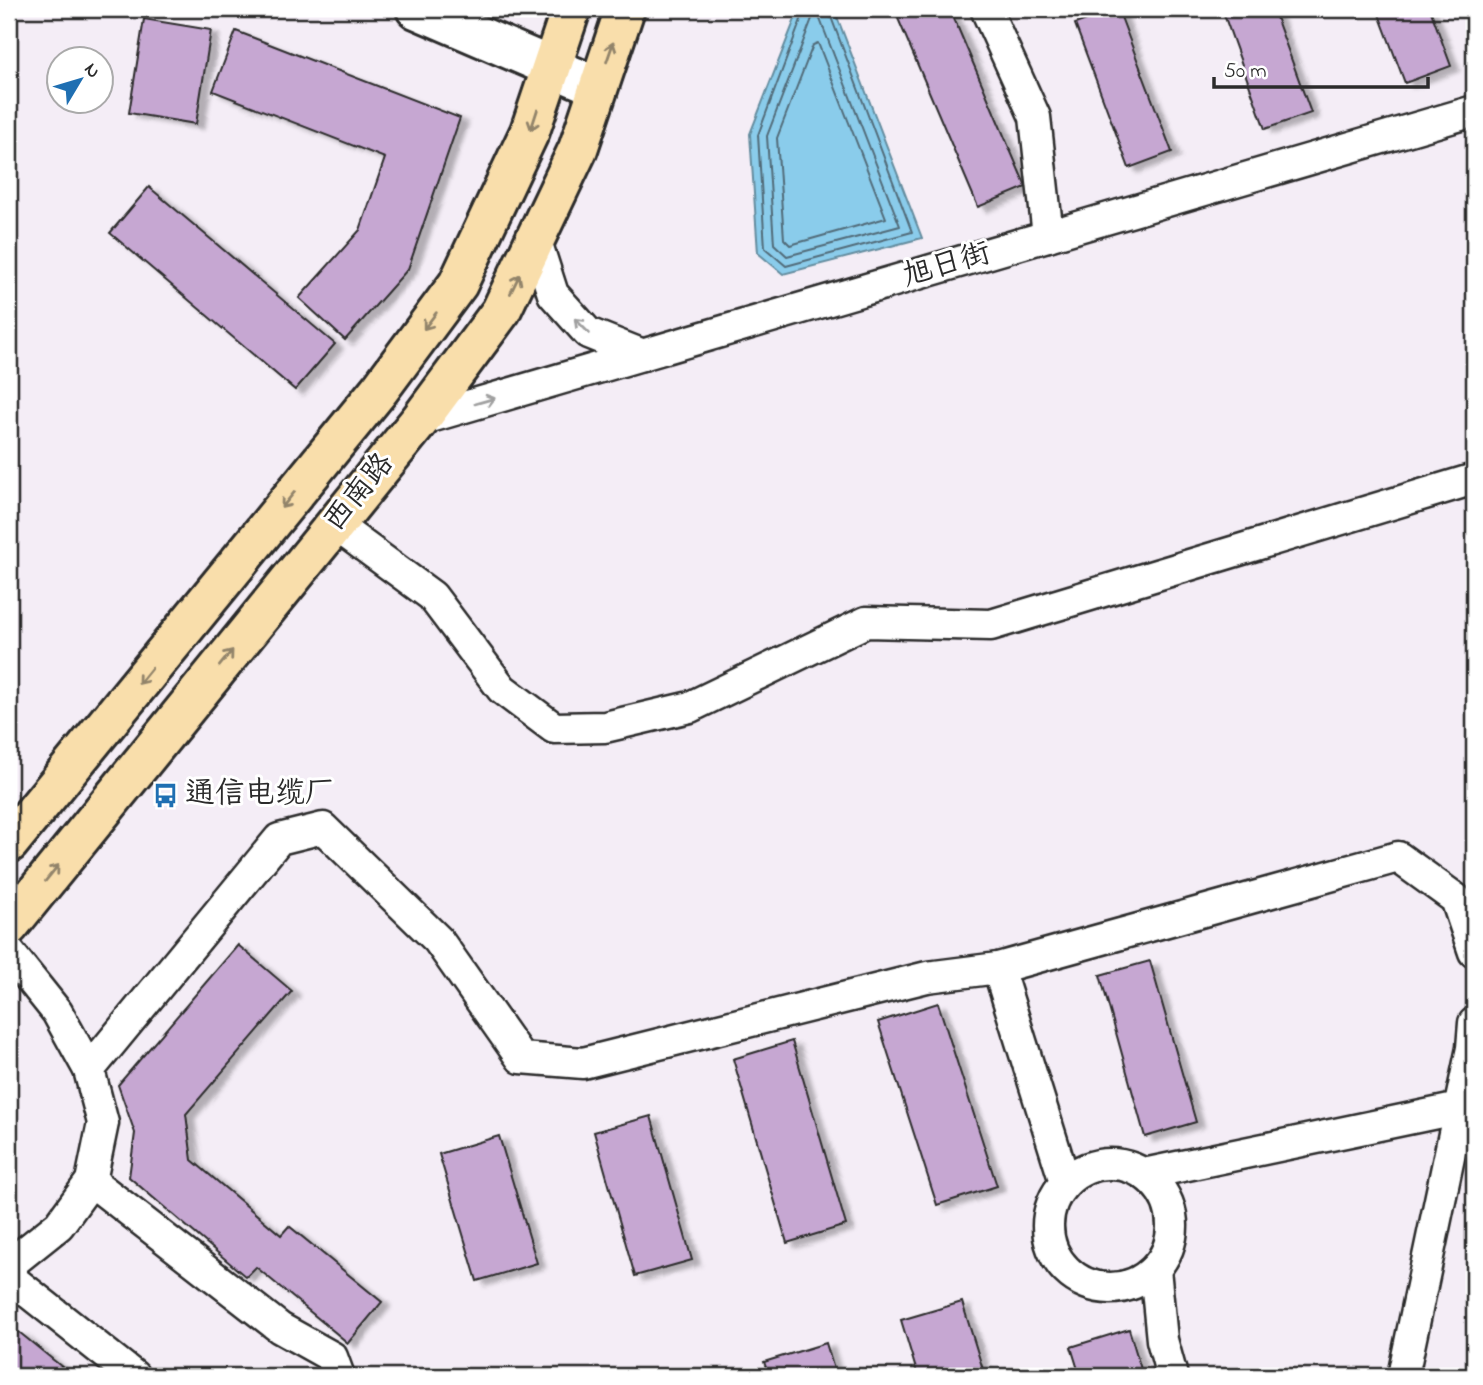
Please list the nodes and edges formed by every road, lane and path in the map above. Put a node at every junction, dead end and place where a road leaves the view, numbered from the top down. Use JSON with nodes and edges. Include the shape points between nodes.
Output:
{"nodes":[{"id":1,"x":416,"y":9,"type":"edge"},
{"id":2,"x":571,"y":9,"type":"edge"},
{"id":3,"x":625,"y":9,"type":"edge"},
{"id":4,"x":986,"y":9,"type":"edge"},
{"id":5,"x":551,"y":67,"type":"junction"},
{"id":6,"x":598,"y":87,"type":"junction"},
{"id":7,"x":1474,"y":111,"type":"edge"},
{"id":8,"x":1048,"y":236,"type":"junction"},
{"id":9,"x":536,"y":241,"type":"junction"},
{"id":10,"x":643,"y":355,"type":"junction"},
{"id":11,"x":420,"y":420,"type":"junction"},
{"id":12,"x":1474,"y":480,"type":"edge"},
{"id":13,"x":334,"y":524,"type":"junction"},
{"id":14,"x":9,"y":843,"type":"edge"},
{"id":15,"x":9,"y":926,"type":"edge"},
{"id":16,"x":9,"y":952,"type":"edge"},
{"id":17,"x":1474,"y":952,"type":"edge"},
{"id":18,"x":998,"y":968,"type":"junction"},
{"id":19,"x":1474,"y":1039,"type":"edge"},
{"id":20,"x":89,"y":1070,"type":"junction"},
{"id":21,"x":1460,"y":1108,"type":"junction"},
{"id":22,"x":1144,"y":1174,"type":"junction"},
{"id":23,"x":91,"y":1181,"type":"junction"},
{"id":24,"x":1065,"y":1182,"type":"junction"},
{"id":25,"x":9,"y":1265,"type":"edge"},
{"id":26,"x":1155,"y":1269,"type":"junction"},
{"id":27,"x":9,"y":1276,"type":"edge"},
{"id":28,"x":134,"y":1376,"type":"edge"},
{"id":29,"x":339,"y":1376,"type":"edge"},
{"id":30,"x":1172,"y":1376,"type":"edge"},
{"id":31,"x":1403,"y":1376,"type":"edge"}],
"edges":[{"from":1,"to":5,"type":"street"},
{"from":2,"to":5,"type":"main road","name":"西南路"},
{"from":6,"to":3,"type":"main road","name":"西南路","one_way":true},
{"from":4,"to":8,"type":"street","via":[[1035,117]]},
{"from":5,"to":6,"type":"street"},
{"from":5,"to":14,"type":"main road","name":"西南路","one_way":true,"via":[[530,131],[458,284],[380,389]]},
{"from":6,"to":9,"type":"main road","name":"西南路","via":[[578,149]]},
{"from":7,"to":8,"type":"street","name":"旭日街"},
{"from":8,"to":10,"type":"street","name":"旭日街"},
{"from":10,"to":9,"type":"street","one_way":true,"via":[[588,333],[553,294]]},
{"from":11,"to":9,"type":"main road","name":"西南路","one_way":true,"via":[[501,311]]},
{"from":11,"to":10,"type":"street","name":"旭日街","one_way":true},
{"from":11,"to":13,"type":"main road","name":"西南路"},
{"from":12,"to":13,"type":"street","via":[[991,625],[866,622],[690,707],[605,727],[554,728],[543,720],[502,689],[432,596]]},
{"from":15,"to":13,"type":"main road","name":"西南路","one_way":true},
{"from":16,"to":20,"type":"street","via":[[57,1012]]},
{"from":17,"to":18,"type":"street","via":[[1456,899],[1398,857]]},
{"from":18,"to":20,"type":"street","via":[[927,977],[583,1063],[521,1058],[438,940],[323,828],[279,839]]},
{"from":18,"to":24,"type":"street"},
{"from":19,"to":21,"type":"street"},
{"from":20,"to":23,"type":"street","via":[[103,1123]]},
{"from":21,"to":22,"type":"street"},
{"from":21,"to":31,"type":"street"},
{"from":22,"to":24,"type":"street","via":[[1124,1165],[1103,1164],[1082,1170]]},
{"from":22,"to":26,"type":"street","via":[[1160,1189],[1172,1229],[1167,1250]]},
{"from":23,"to":25,"type":"street","via":[[59,1225]]},
{"from":23,"to":29,"type":"street","via":[[280,1328],[332,1357]]},
{"from":24,"to":26,"type":"street","via":[[1048,1217],[1048,1237],[1067,1271],[1102,1288],[1131,1284]]},
{"from":26,"to":30,"type":"street","via":[[1162,1340]]},
{"from":27,"to":28,"type":"street"}]}
